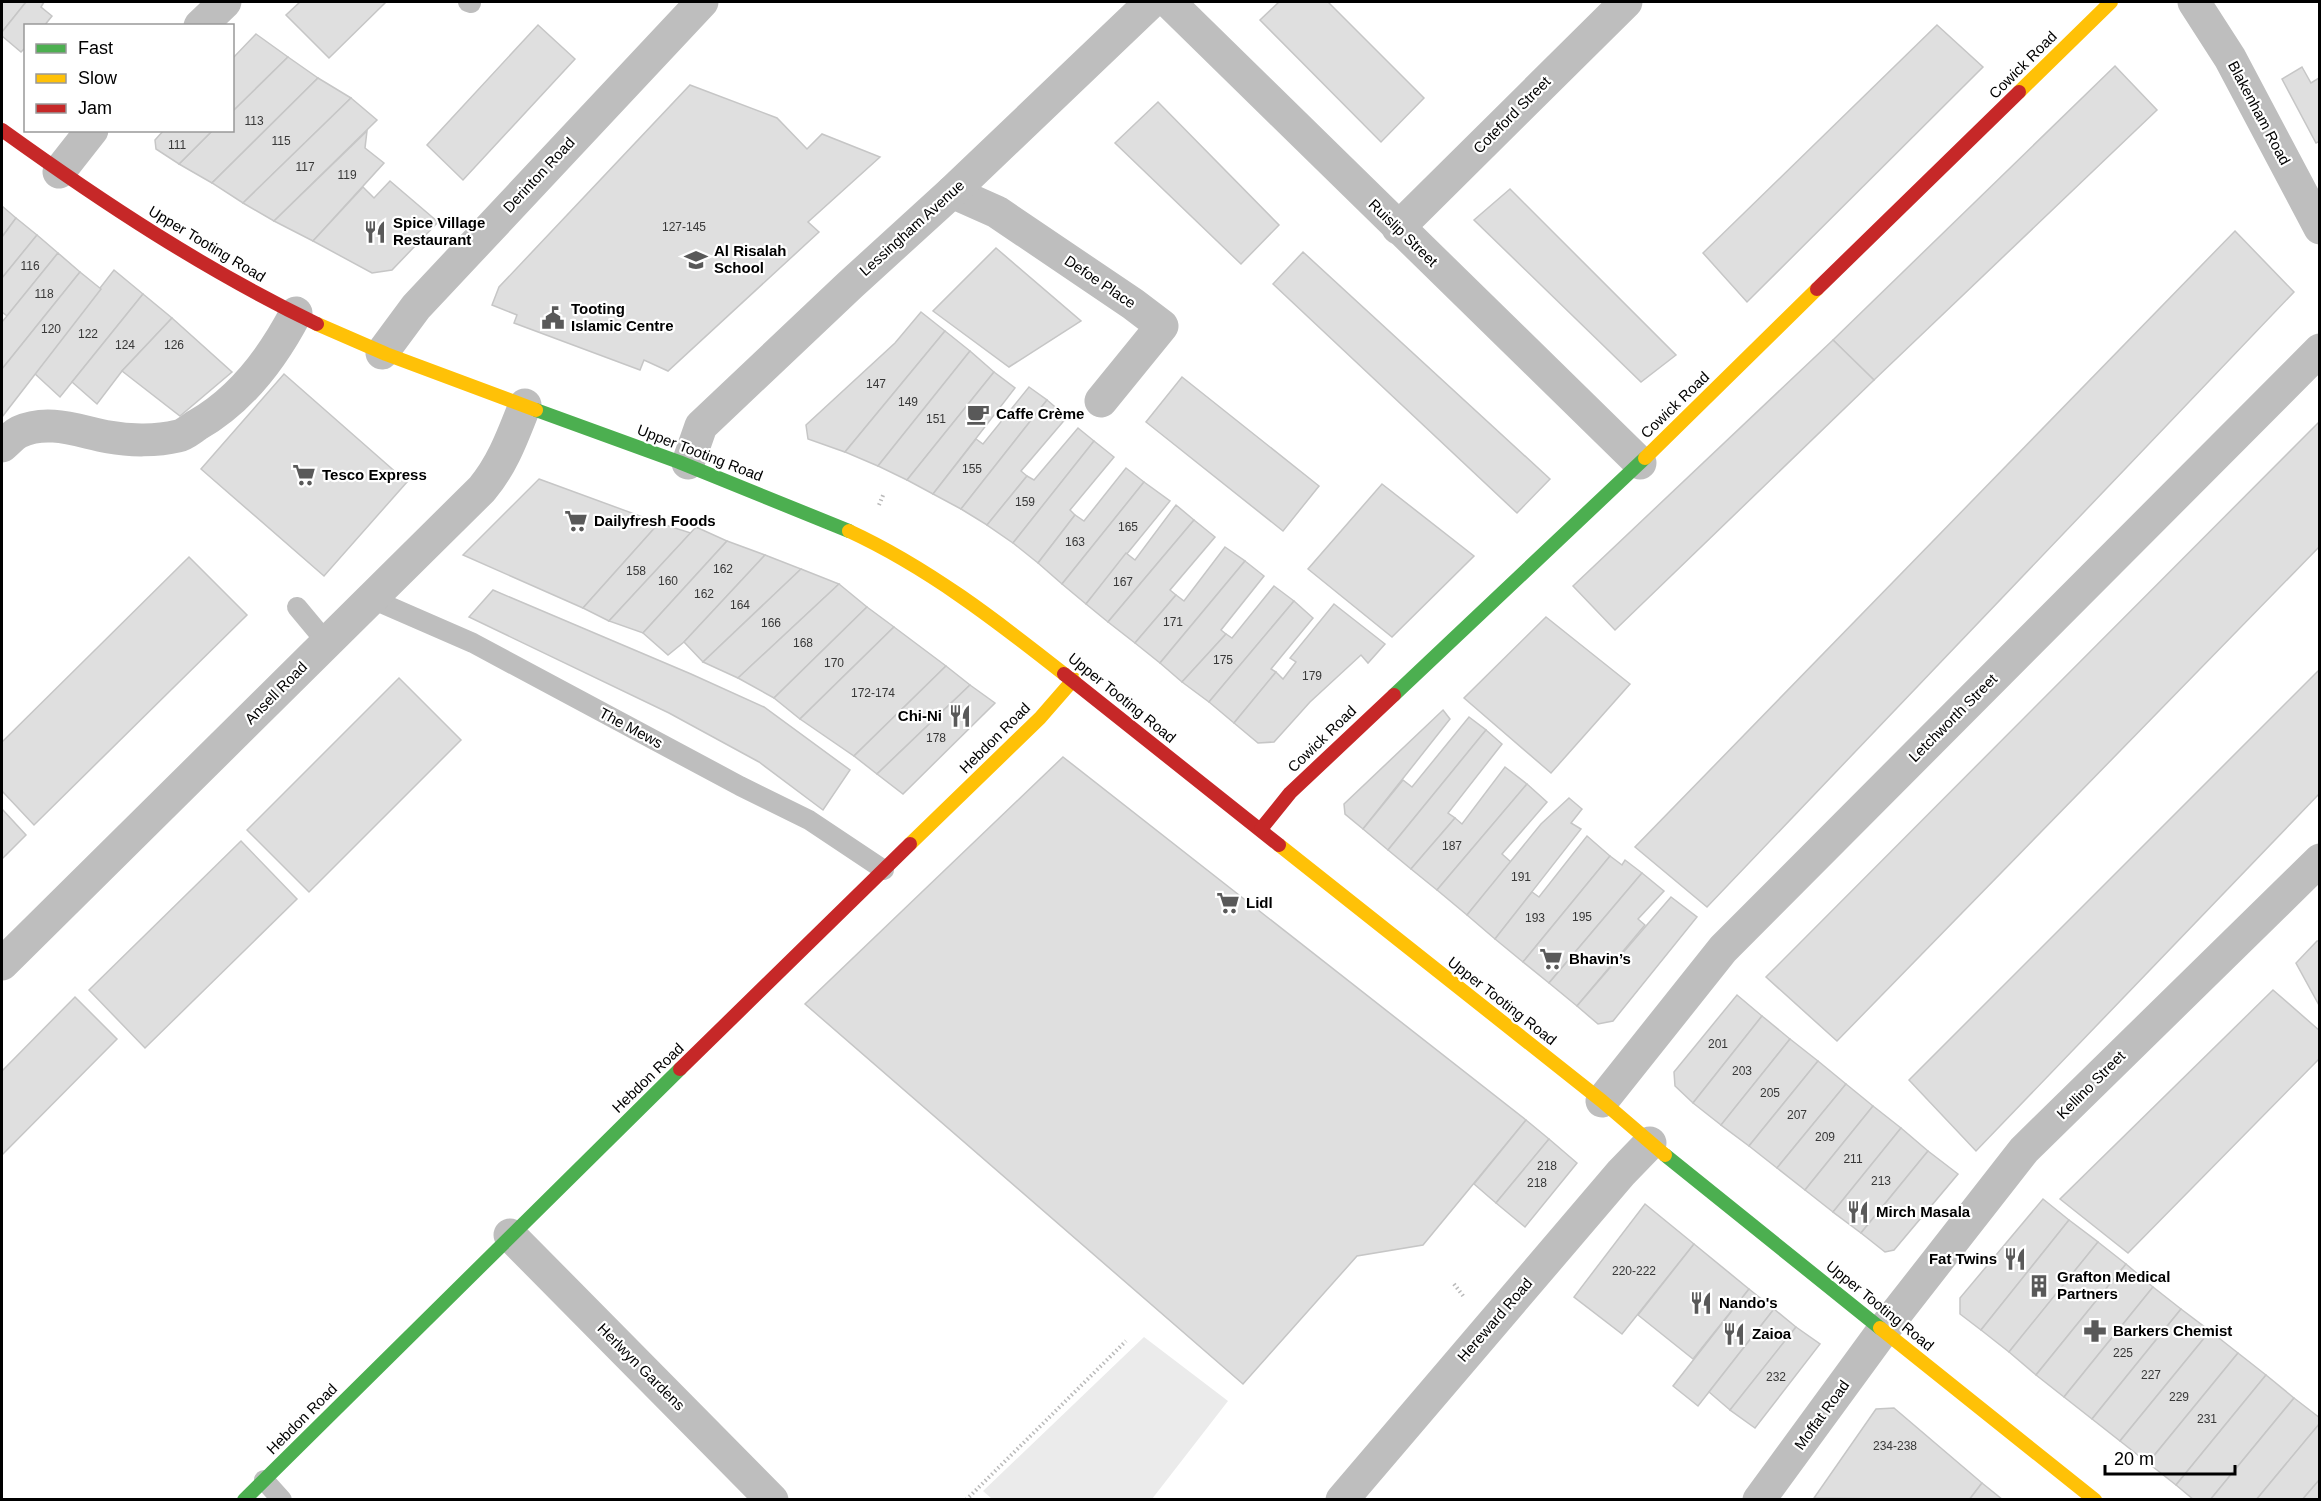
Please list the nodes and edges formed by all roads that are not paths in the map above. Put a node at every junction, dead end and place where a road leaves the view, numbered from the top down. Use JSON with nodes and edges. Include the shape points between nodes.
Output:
{"nodes":[{"id":1,"x":225,"y":2,"type":"edge"},
{"id":2,"x":702,"y":2,"type":"edge"},
{"id":3,"x":1151,"y":2,"type":"edge"},
{"id":4,"x":1169,"y":2,"type":"edge"},
{"id":5,"x":1626,"y":2,"type":"edge"},
{"id":6,"x":2111,"y":2,"type":"edge"},
{"id":7,"x":2194,"y":2,"type":"edge"},
{"id":8,"x":202,"y":24,"type":"edge"},
{"id":9,"x":2,"y":130,"type":"edge"},
{"id":10,"x":90,"y":132,"type":"edge"},
{"id":11,"x":59,"y":172,"type":"junction"},
{"id":12,"x":952,"y":192,"type":"junction"},
{"id":13,"x":2316,"y":212,"type":"edge"},
{"id":14,"x":1398,"y":228,"type":"junction"},
{"id":15,"x":296,"y":313,"type":"junction"},
{"id":16,"x":2319,"y":350,"type":"edge"},
{"id":17,"x":382,"y":352,"type":"junction"},
{"id":18,"x":1101,"y":401,"type":"dead end"},
{"id":19,"x":525,"y":405,"type":"junction"},
{"id":20,"x":2,"y":446,"type":"edge"},
{"id":21,"x":688,"y":463,"type":"junction"},
{"id":22,"x":1640,"y":463,"type":"junction"},
{"id":23,"x":372,"y":599,"type":"junction"},
{"id":24,"x":297,"y":607,"type":"dead end"},
{"id":25,"x":327,"y":643,"type":"junction"},
{"id":26,"x":1074,"y":680,"type":"junction"},
{"id":27,"x":1260,"y":829,"type":"junction"},
{"id":28,"x":2319,"y":860,"type":"edge"},
{"id":29,"x":884,"y":870,"type":"junction"},
{"id":30,"x":2,"y":964,"type":"edge"},
{"id":31,"x":1602,"y":1101,"type":"junction"},
{"id":32,"x":1650,"y":1143,"type":"junction"},
{"id":33,"x":510,"y":1235,"type":"junction"},
{"id":34,"x":1884,"y":1329,"type":"junction"},
{"id":35,"x":264,"y":1480,"type":"junction"},
{"id":36,"x":244,"y":1500,"type":"edge"},
{"id":37,"x":282,"y":1500,"type":"edge"},
{"id":38,"x":772,"y":1500,"type":"edge"},
{"id":39,"x":1342,"y":1500,"type":"edge"},
{"id":40,"x":1759,"y":1500,"type":"edge"},
{"id":41,"x":2095,"y":1500,"type":"edge"}],
"edges":[{"from":1,"to":8,"type":"street"},
{"from":2,"to":17,"type":"street","name":"Derinton Road","via":[[416,307]]},
{"from":3,"to":12,"type":"street","name":"Lessingham Avenue"},
{"from":4,"to":14,"type":"street","name":"Ruislip Street"},
{"from":5,"to":14,"type":"street","name":"Coteford Street"},
{"from":6,"to":22,"type":"main road","name":"Cowick Road"},
{"from":7,"to":13,"type":"street","name":"Blakenham Road"},
{"from":9,"to":11,"type":"main road","name":"Upper Tooting Road"},
{"from":10,"to":11,"type":"street"},
{"from":11,"to":15,"type":"main road","name":"Upper Tooting Road","via":[[224,277]]},
{"from":12,"to":18,"type":"street","name":"Defoe Place","via":[[997,212],[1162,326]]},
{"from":12,"to":21,"type":"street","name":"Lessingham Avenue","via":[[701,426]]},
{"from":14,"to":22,"type":"street","name":"Ruislip Street"},
{"from":15,"to":17,"type":"main road","name":"Upper Tooting Road"},
{"from":15,"to":20,"type":"street","via":[[280,344],[240,392],[205,421],[179,436],[109,437],[74,428],[44,426],[19,432]]},
{"from":16,"to":31,"type":"street","name":"Letchworth Street","via":[[1723,949]]},
{"from":17,"to":19,"type":"main road","name":"Upper Tooting Road"},
{"from":19,"to":21,"type":"main road","name":"Upper Tooting Road"},
{"from":19,"to":23,"type":"street","name":"Ansell Road","via":[[495,474]]},
{"from":21,"to":26,"type":"main road","name":"Upper Tooting Road","via":[[895,555]]},
{"from":22,"to":27,"type":"main road","name":"Cowick Road","via":[[1305,778]]},
{"from":23,"to":25,"type":"street","name":"Ansell Road"},
{"from":23,"to":29,"type":"lane","name":"The Mews","via":[[472,643],[809,820]]},
{"from":24,"to":25,"type":"lane"},
{"from":25,"to":30,"type":"street","name":"Ansell Road"},
{"from":26,"to":27,"type":"main road","name":"Upper Tooting Road"},
{"from":26,"to":29,"type":"main road","name":"Hebdon Road"},
{"from":27,"to":31,"type":"main road","name":"Upper Tooting Road"},
{"from":28,"to":34,"type":"street","name":"Kellino Street","via":[[2024,1150]]},
{"from":29,"to":33,"type":"main road","name":"Hebdon Road"},
{"from":31,"to":32,"type":"main road","name":"Upper Tooting Road"},
{"from":32,"to":34,"type":"main road","name":"Upper Tooting Road"},
{"from":32,"to":39,"type":"street","name":"Hereward Road"},
{"from":33,"to":35,"type":"main road","name":"Hebdon Road"},
{"from":33,"to":38,"type":"street","name":"Herlwyn Gardens"},
{"from":34,"to":40,"type":"street","name":"Moffat Road"},
{"from":34,"to":41,"type":"main road","name":"Upper Tooting Road"},
{"from":35,"to":36,"type":"main road","name":"Hebdon Road"},
{"from":35,"to":37,"type":"lane"}]}
